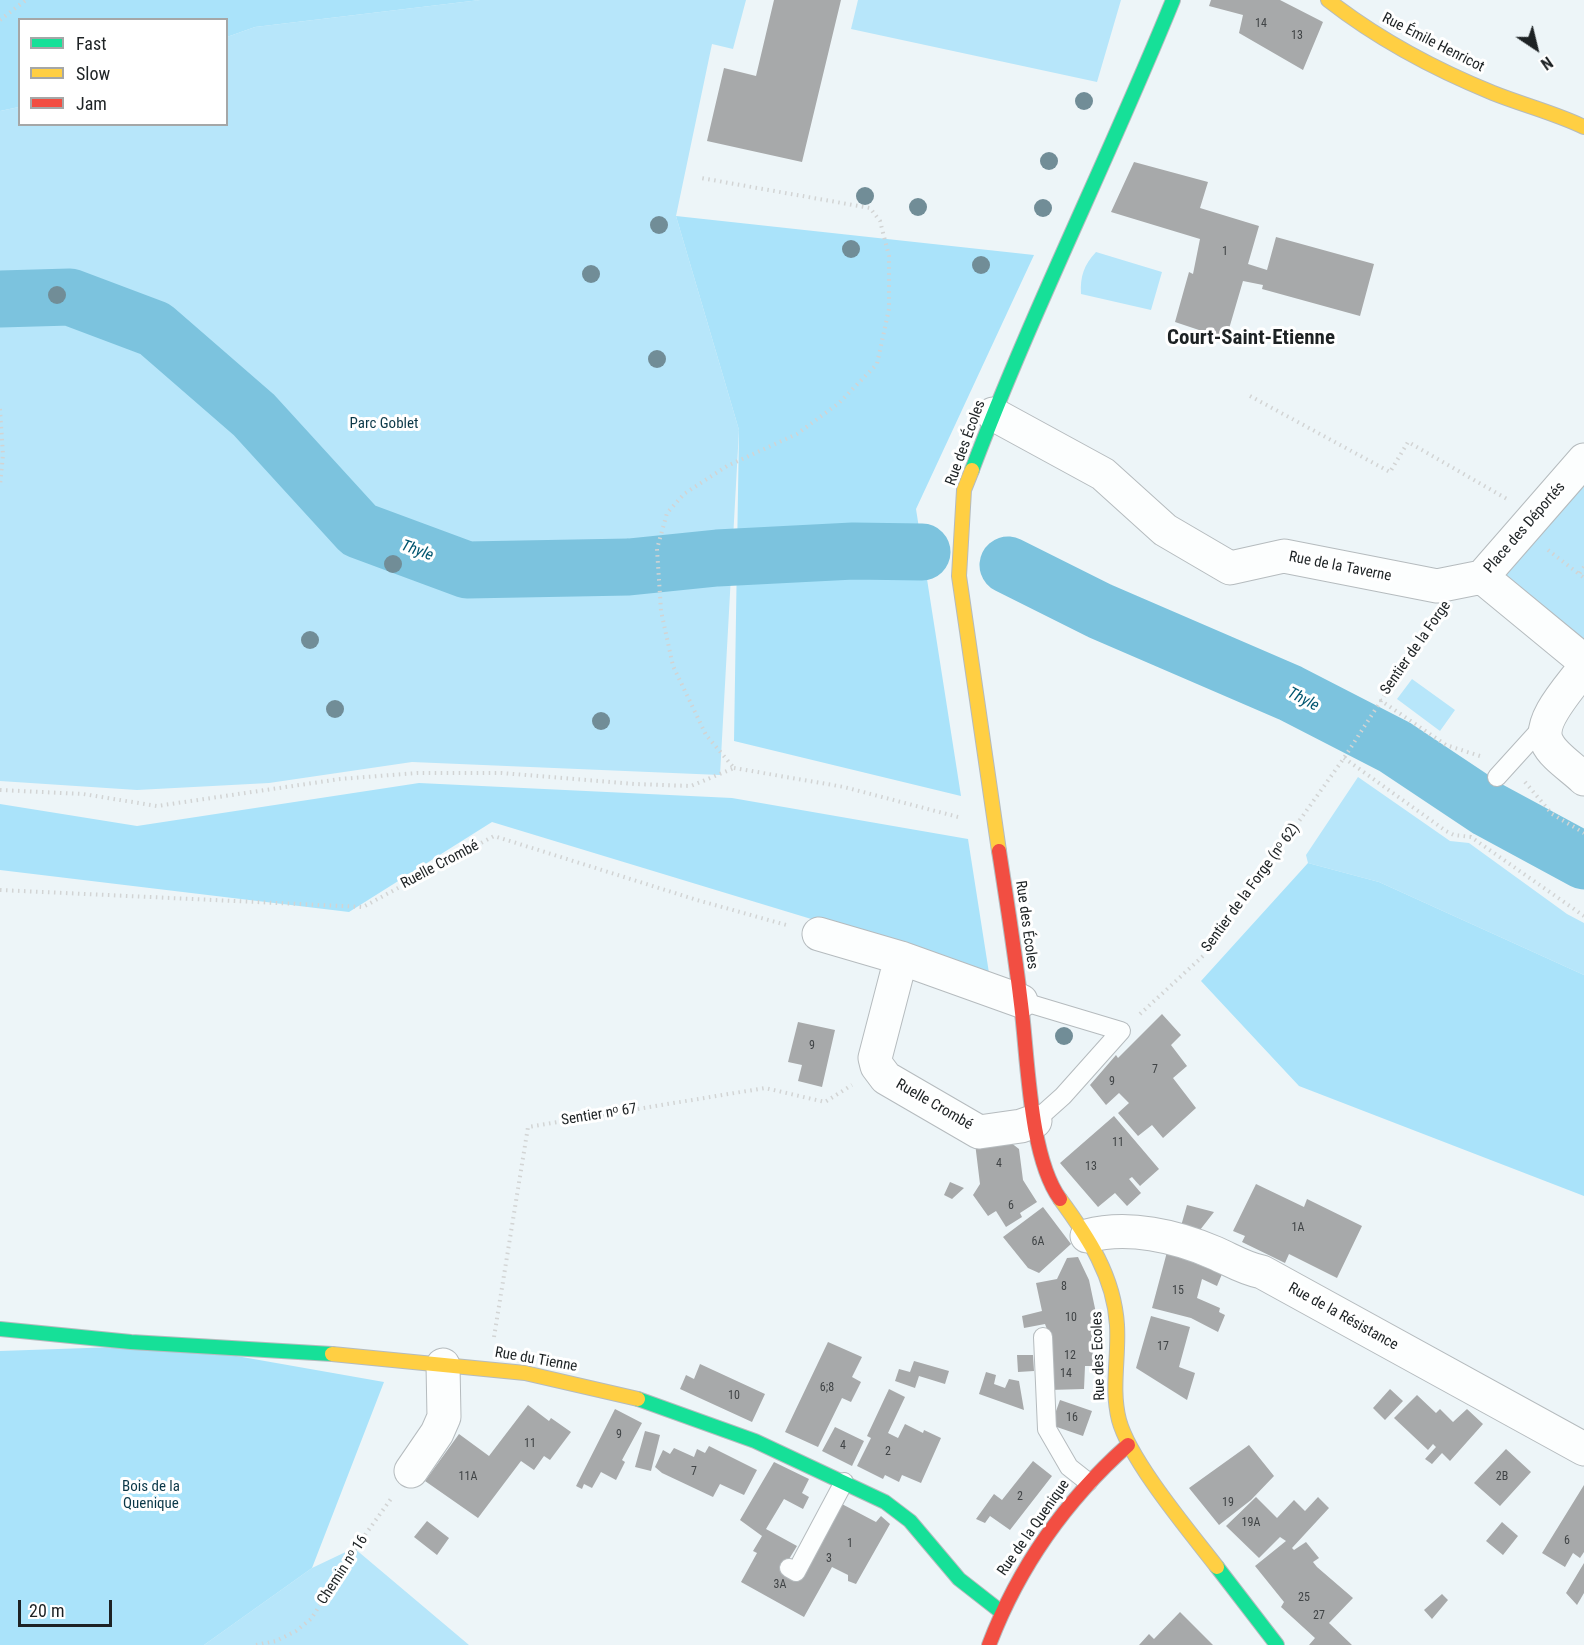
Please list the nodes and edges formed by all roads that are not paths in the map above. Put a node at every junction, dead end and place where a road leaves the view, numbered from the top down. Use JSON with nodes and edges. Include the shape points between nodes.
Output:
{"nodes":[{"id":1,"x":1173,"y":0,"type":"edge"},
{"id":2,"x":1333,"y":4,"type":"edge"},
{"id":3,"x":1584,"y":127,"type":"edge"},
{"id":4,"x":993,"y":414,"type":"junction"},
{"id":5,"x":1584,"y":460,"type":"edge"},
{"id":6,"x":1482,"y":577,"type":"junction"},
{"id":7,"x":1584,"y":661,"type":"edge"},
{"id":8,"x":1584,"y":668,"type":"edge"},
{"id":9,"x":1546,"y":723,"type":"junction"},
{"id":10,"x":1497,"y":777,"type":"dead end"},
{"id":11,"x":1584,"y":778,"type":"edge"},
{"id":12,"x":819,"y":934,"type":"road end"},
{"id":13,"x":901,"y":958,"type":"junction"},
{"id":14,"x":1021,"y":1001,"type":"junction"},
{"id":15,"x":1035,"y":1121,"type":"junction"},
{"id":16,"x":1087,"y":1236,"type":"junction"},
{"id":17,"x":0,"y":1329,"type":"edge"},
{"id":18,"x":1043,"y":1337,"type":"dead end"},
{"id":19,"x":443,"y":1365,"type":"junction"},
{"id":20,"x":1128,"y":1445,"type":"junction"},
{"id":21,"x":1584,"y":1449,"type":"edge"},
{"id":22,"x":411,"y":1471,"type":"road end"},
{"id":23,"x":844,"y":1482,"type":"junction"},
{"id":24,"x":1088,"y":1482,"type":"junction"},
{"id":25,"x":789,"y":1568,"type":"dead end"},
{"id":26,"x":1000,"y":1611,"type":"junction"},
{"id":27,"x":989,"y":1645,"type":"edge"},
{"id":28,"x":1277,"y":1645,"type":"edge"}],
"edges":[{"from":1,"to":4,"type":"street","name":"Rue des Écoles"},
{"from":2,"to":3,"type":"street","name":"Rue Émile Henricot","via":[[1414,55],[1493,93]]},
{"from":4,"to":6,"type":"street","name":"Rue de la Taverne","via":[[1103,474],[1165,530],[1230,568],[1284,556],[1437,586]]},
{"from":4,"to":14,"type":"street","name":"Rue des Écoles","via":[[964,490],[959,576]]},
{"from":5,"to":6,"type":"street","name":"Place des Déportés"},
{"from":6,"to":7,"type":"street","name":"Place des Déportés"},
{"from":8,"to":9,"type":"street"},
{"from":9,"to":10,"type":"lane"},
{"from":9,"to":11,"type":"street","via":[[1547,742]]},
{"from":12,"to":13,"type":"street"},
{"from":13,"to":14,"type":"street"},
{"from":13,"to":15,"type":"street","name":"Ruelle Crombé","via":[[875,1058],[886,1078],[979,1132]]},
{"from":14,"to":15,"type":"street","name":"Rue des Ecoles"},
{"from":14,"to":15,"type":"lane","via":[[1121,1031],[1064,1096]]},
{"from":15,"to":16,"type":"street","name":"Rue des Ecoles","via":[[1043,1169],[1051,1187]]},
{"from":16,"to":20,"type":"street","name":"Rue des Ecoles","via":[[1106,1272],[1115,1309],[1116,1391],[1119,1420]]},
{"from":16,"to":21,"type":"street","name":"Rue de la Résistance","via":[[1142,1232],[1214,1252],[1248,1270],[1262,1272]]},
{"from":17,"to":19,"type":"street","name":"Rue du Tienne","via":[[81,1340],[324,1353]]},
{"from":18,"to":24,"type":"lane","via":[[1047,1429],[1069,1467]]},
{"from":19,"to":22,"type":"street","via":[[444,1417]]},
{"from":19,"to":23,"type":"street","name":"Rue du Tienne","via":[[526,1373],[627,1397],[767,1446]]},
{"from":20,"to":24,"type":"street","name":"Rue de la Quenique"},
{"from":20,"to":28,"type":"street","name":"Rue des Ecoles"},
{"from":23,"to":25,"type":"lane","via":[[796,1572]]},
{"from":23,"to":26,"type":"street","name":"Rue du Tienne","via":[[896,1509],[955,1575]]},
{"from":24,"to":26,"type":"street","name":"Rue de la Quenique","via":[[1024,1567]]},
{"from":26,"to":27,"type":"street","name":"Rue de la Quenique"}]}
